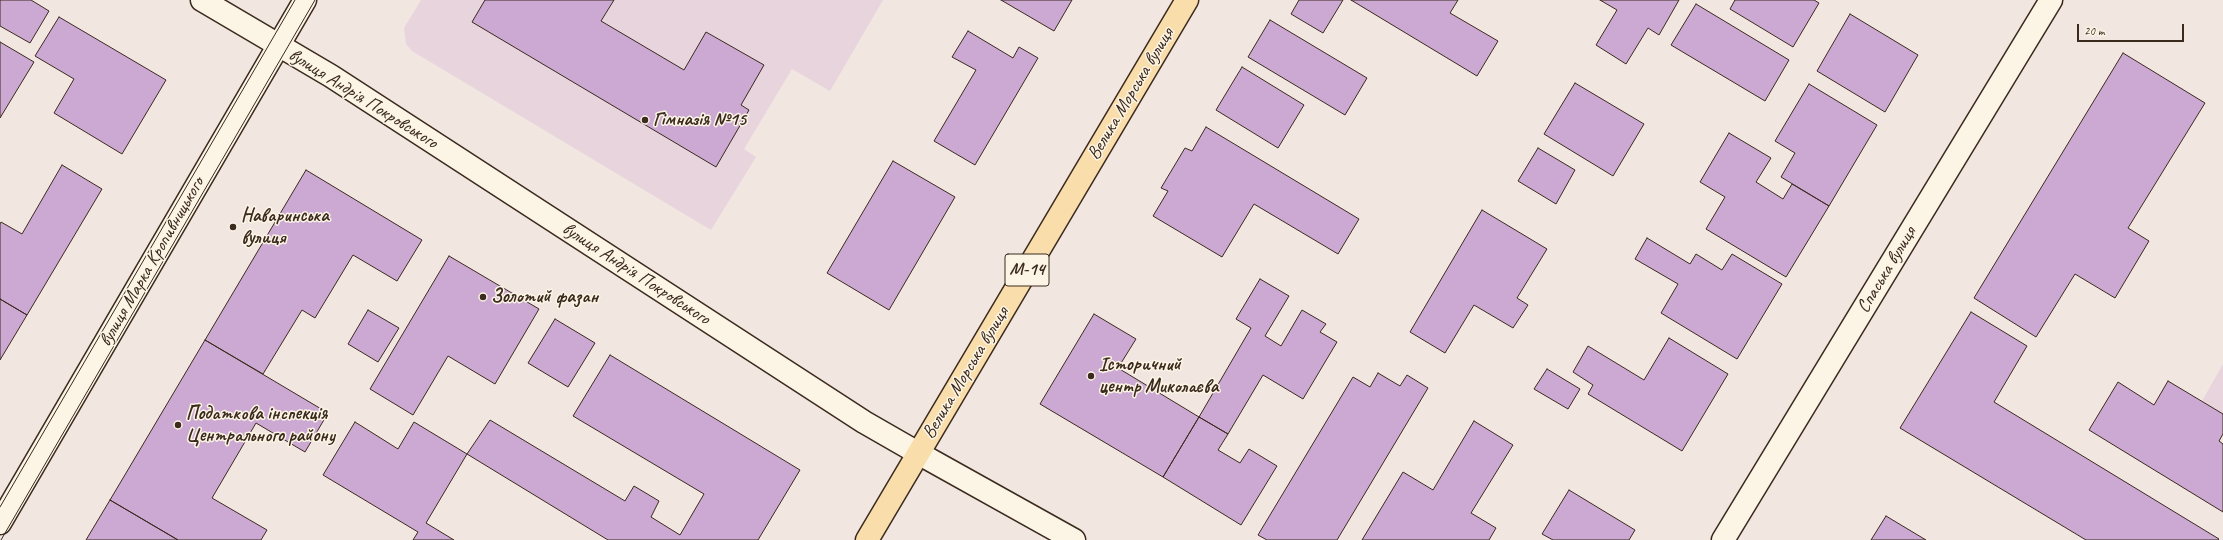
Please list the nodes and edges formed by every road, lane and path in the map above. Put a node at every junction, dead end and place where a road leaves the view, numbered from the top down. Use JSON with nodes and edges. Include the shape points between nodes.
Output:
{"nodes":[{"id":1,"x":202,"y":0,"type":"edge"},
{"id":2,"x":305,"y":0,"type":"edge"},
{"id":3,"x":1187,"y":0,"type":"edge"},
{"id":4,"x":2051,"y":0,"type":"edge"},
{"id":5,"x":279,"y":45,"type":"junction"},
{"id":6,"x":918,"y":454,"type":"junction"},
{"id":7,"x":0,"y":524,"type":"edge"},
{"id":8,"x":867,"y":540,"type":"edge"},
{"id":9,"x":1074,"y":540,"type":"edge"},
{"id":10,"x":1723,"y":540,"type":"edge"}],
"edges":[{"from":1,"to":5,"type":"street","name":"вулиця Андрія Покровського"},
{"from":2,"to":5,"type":"street","name":"вулиця Марка Кропивницького"},
{"from":3,"to":6,"type":"highway","name":"Велика Морська вулиця","number":"М-14"},
{"from":4,"to":10,"type":"street","name":"Спаська вулиця"},
{"from":5,"to":6,"type":"street","name":"вулиця Андрія Покровського","via":[[331,76],[864,422]]},
{"from":5,"to":7,"type":"street","name":"вулиця Марка Кропивницького"},
{"from":6,"to":8,"type":"highway","name":"Велика Морська вулиця","number":"М-14"},
{"from":6,"to":9,"type":"street","name":"вулиця Андрія Покровського"}]}
